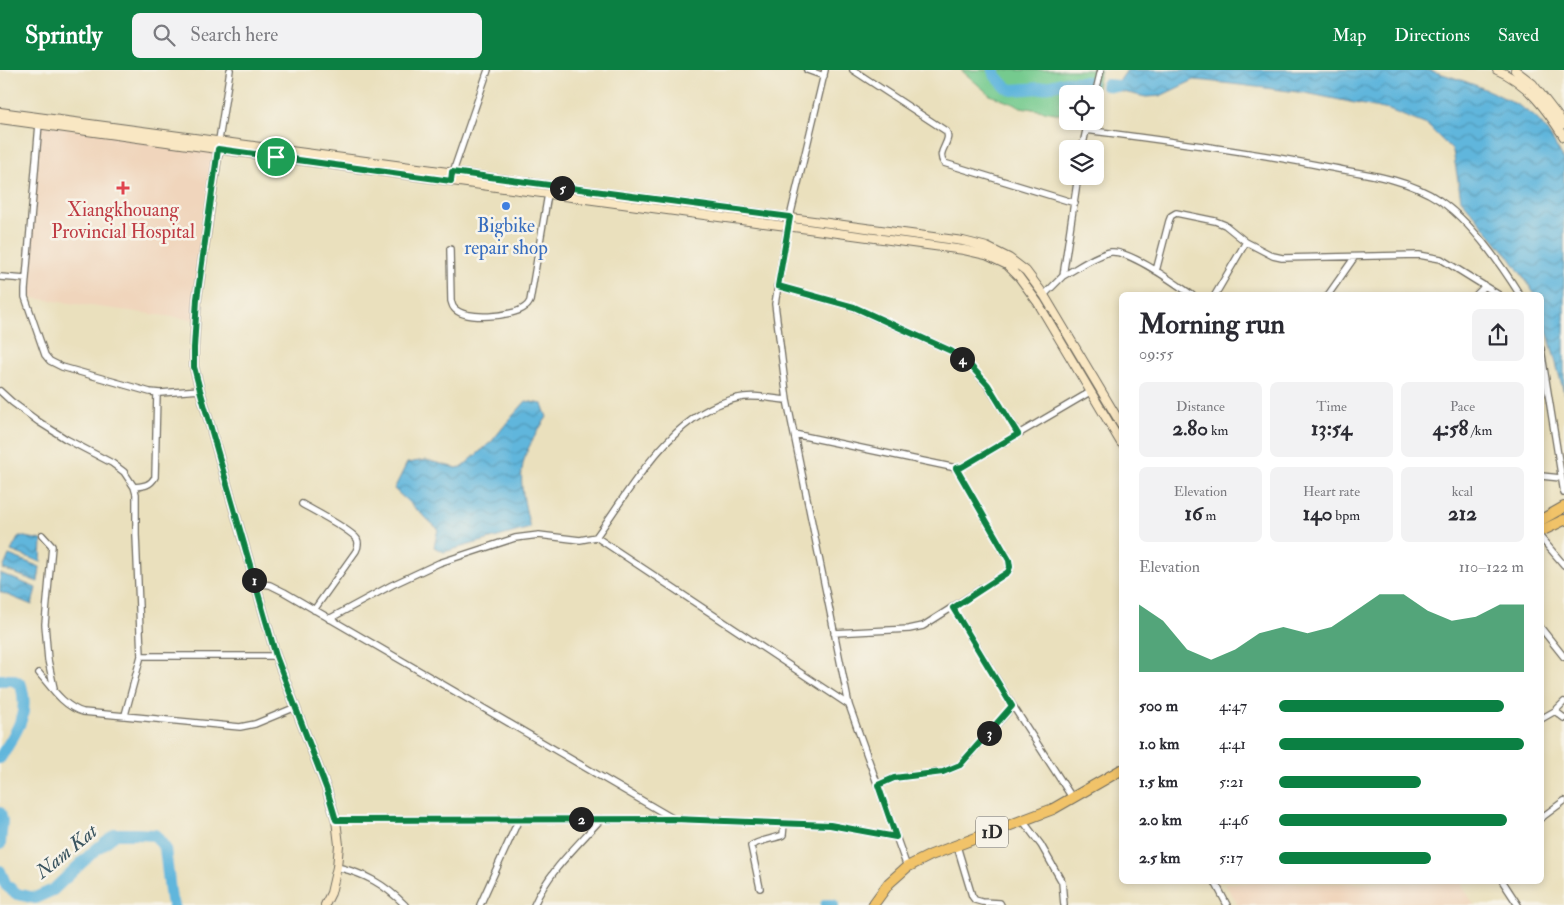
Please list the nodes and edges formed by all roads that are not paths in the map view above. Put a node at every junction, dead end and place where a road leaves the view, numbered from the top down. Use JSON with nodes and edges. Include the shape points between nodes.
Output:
{"nodes":[{"id":1,"x":230,"y":70,"type":"edge"},
{"id":2,"x":488,"y":70,"type":"edge"},
{"id":3,"x":807,"y":70,"type":"edge"},
{"id":4,"x":854,"y":70,"type":"edge"},
{"id":5,"x":1101,"y":70,"type":"edge"},
{"id":6,"x":1497,"y":70,"type":"edge"},
{"id":7,"x":1515,"y":70,"type":"edge"},
{"id":8,"x":825,"y":73,"type":"edge"},
{"id":9,"x":1097,"y":85,"type":"edge"},
{"id":10,"x":0,"y":112,"type":"edge"},
{"id":11,"x":0,"y":119,"type":"edge"},
{"id":12,"x":39,"y":124,"type":"junction"},
{"id":13,"x":1564,"y":124,"type":"edge"},
{"id":14,"x":1086,"y":130,"type":"joint"},
{"id":15,"x":1564,"y":137,"type":"edge"},
{"id":16,"x":220,"y":140,"type":"junction"},
{"id":17,"x":1084,"y":140,"type":"edge"},
{"id":18,"x":218,"y":149,"type":"junction"},
{"id":19,"x":452,"y":172,"type":"junction"},
{"id":20,"x":451,"y":181,"type":"junction"},
{"id":21,"x":1077,"y":185,"type":"edge"},
{"id":22,"x":548,"y":194,"type":"junction"},
{"id":23,"x":1075,"y":203,"type":"junction"},
{"id":24,"x":789,"y":221,"type":"junction"},
{"id":25,"x":1246,"y":242,"type":"junction"},
{"id":26,"x":450,"y":248,"type":"dead end"},
{"id":27,"x":1354,"y":258,"type":"junction"},
{"id":28,"x":1156,"y":272,"type":"junction"},
{"id":29,"x":1063,"y":276,"type":"junction"},
{"id":30,"x":0,"y":277,"type":"edge"},
{"id":31,"x":26,"y":279,"type":"junction"},
{"id":32,"x":778,"y":286,"type":"junction"},
{"id":33,"x":1485,"y":286,"type":"junction"},
{"id":34,"x":1187,"y":292,"type":"edge"},
{"id":35,"x":1217,"y":292,"type":"edge"},
{"id":36,"x":1330,"y":292,"type":"edge"},
{"id":37,"x":1479,"y":292,"type":"edge"},
{"id":38,"x":1494,"y":292,"type":"edge"},
{"id":39,"x":1518,"y":292,"type":"edge"},
{"id":40,"x":1044,"y":295,"type":"junction"},
{"id":41,"x":1544,"y":368,"type":"edge"},
{"id":42,"x":1099,"y":387,"type":"junction"},
{"id":43,"x":200,"y":390,"type":"junction"},
{"id":44,"x":0,"y":391,"type":"edge"},
{"id":45,"x":1090,"y":392,"type":"junction"},
{"id":46,"x":157,"y":393,"type":"junction"},
{"id":47,"x":787,"y":400,"type":"junction"},
{"id":48,"x":1119,"y":421,"type":"edge"},
{"id":49,"x":794,"y":434,"type":"junction"},
{"id":50,"x":1018,"y":434,"type":"junction"},
{"id":51,"x":1119,"y":440,"type":"edge"},
{"id":52,"x":956,"y":468,"type":"junction"},
{"id":53,"x":1544,"y":476,"type":"edge"},
{"id":54,"x":1561,"y":478,"type":"junction"},
{"id":55,"x":134,"y":487,"type":"junction"},
{"id":56,"x":1564,"y":493,"type":"edge"},
{"id":57,"x":302,"y":504,"type":"dead end"},
{"id":58,"x":1564,"y":507,"type":"edge"},
{"id":59,"x":1544,"y":518,"type":"edge"},
{"id":60,"x":1564,"y":520,"type":"edge"},
{"id":61,"x":1544,"y":530,"type":"edge"},
{"id":62,"x":42,"y":535,"type":"dead end"},
{"id":63,"x":596,"y":537,"type":"junction"},
{"id":64,"x":1544,"y":542,"type":"edge"},
{"id":65,"x":1564,"y":565,"type":"edge"},
{"id":66,"x":255,"y":583,"type":"junction"},
{"id":67,"x":953,"y":608,"type":"junction"},
{"id":68,"x":314,"y":610,"type":"junction"},
{"id":69,"x":329,"y":619,"type":"junction"},
{"id":70,"x":1544,"y":632,"type":"edge"},
{"id":71,"x":834,"y":633,"type":"junction"},
{"id":72,"x":141,"y":656,"type":"junction"},
{"id":73,"x":276,"y":656,"type":"junction"},
{"id":74,"x":1564,"y":657,"type":"edge"},
{"id":75,"x":39,"y":673,"type":"dead end"},
{"id":76,"x":54,"y":690,"type":"junction"},
{"id":77,"x":1564,"y":702,"type":"edge"},
{"id":78,"x":849,"y":705,"type":"junction"},
{"id":79,"x":1012,"y":706,"type":"junction"},
{"id":80,"x":296,"y":707,"type":"junction"},
{"id":81,"x":1555,"y":711,"type":"junction"},
{"id":82,"x":125,"y":715,"type":"junction"},
{"id":83,"x":1544,"y":717,"type":"edge"},
{"id":84,"x":1564,"y":718,"type":"edge"},
{"id":85,"x":1119,"y":771,"type":"edge"},
{"id":86,"x":878,"y":785,"type":"junction"},
{"id":87,"x":1073,"y":799,"type":"junction"},
{"id":88,"x":1564,"y":801,"type":"edge"},
{"id":89,"x":1544,"y":816,"type":"edge"},
{"id":90,"x":519,"y":819,"type":"junction"},
{"id":91,"x":601,"y":819,"type":"junction"},
{"id":92,"x":674,"y":819,"type":"junction"},
{"id":93,"x":336,"y":820,"type":"junction"},
{"id":94,"x":1023,"y":821,"type":"junction"},
{"id":95,"x":784,"y":824,"type":"junction"},
{"id":96,"x":896,"y":837,"type":"junction"},
{"id":97,"x":957,"y":846,"type":"junction"},
{"id":98,"x":908,"y":866,"type":"junction"},
{"id":99,"x":337,"y":867,"type":"junction"},
{"id":100,"x":1216,"y":884,"type":"edge"},
{"id":101,"x":1504,"y":884,"type":"edge"},
{"id":102,"x":760,"y":888,"type":"dead end"},
{"id":103,"x":325,"y":905,"type":"edge"},
{"id":104,"x":405,"y":905,"type":"edge"},
{"id":105,"x":480,"y":905,"type":"edge"},
{"id":106,"x":534,"y":905,"type":"edge"},
{"id":107,"x":872,"y":905,"type":"edge"},
{"id":108,"x":1002,"y":905,"type":"edge"},
{"id":109,"x":1064,"y":905,"type":"edge"},
{"id":110,"x":1227,"y":905,"type":"edge"},
{"id":111,"x":1518,"y":905,"type":"edge"}],
"edges":[{"from":1,"to":16,"type":"street"},
{"from":2,"to":19,"type":"street"},
{"from":3,"to":8,"type":"street"},
{"from":4,"to":23,"type":"street","via":[[946,131],[948,138],[940,154],[944,163]]},
{"from":5,"to":9,"type":"street"},
{"from":6,"to":15,"type":"street","via":[[1532,94]]},
{"from":7,"to":13,"type":"street","via":[[1533,84]]},
{"from":8,"to":24,"type":"street"},
{"from":10,"to":16,"type":"street"},
{"from":11,"to":12,"type":"street"},
{"from":12,"to":18,"type":"street"},
{"from":12,"to":31,"type":"street"},
{"from":14,"to":17,"type":"street"},
{"from":14,"to":39,"type":"street","via":[[1262,154],[1373,176],[1419,189],[1440,201],[1461,220],[1490,251]]},
{"from":16,"to":18,"type":"street"},
{"from":16,"to":19,"type":"street"},
{"from":18,"to":20,"type":"street"},
{"from":18,"to":43,"type":"street","via":[[197,299],[194,367]]},
{"from":19,"to":20,"type":"street"},
{"from":19,"to":24,"type":"street"},
{"from":20,"to":22,"type":"street"},
{"from":21,"to":23,"type":"street"},
{"from":22,"to":24,"type":"street"},
{"from":22,"to":26,"type":"street","via":[[530,301],[525,307],[514,313],[495,316],[465,314],[454,309]]},
{"from":23,"to":29,"type":"street"},
{"from":24,"to":32,"type":"street"},
{"from":24,"to":40,"type":"street","via":[[963,241],[987,247],[1026,271]]},
{"from":24,"to":45,"type":"street","via":[[964,250],[986,255],[1007,265],[1038,303]]},
{"from":25,"to":27,"type":"street","via":[[1282,258]]},
{"from":25,"to":28,"type":"street","via":[[1225,225],[1176,213],[1169,221]]},
{"from":25,"to":35,"type":"street"},
{"from":27,"to":33,"type":"street","via":[[1430,256]]},
{"from":27,"to":36,"type":"street"},
{"from":28,"to":29,"type":"street","via":[[1126,254],[1110,252]]},
{"from":28,"to":34,"type":"street"},
{"from":29,"to":40,"type":"street"},
{"from":30,"to":31,"type":"street"},
{"from":31,"to":46,"type":"street","via":[[25,297],[50,361]]},
{"from":32,"to":47,"type":"street","via":[[775,304]]},
{"from":32,"to":50,"type":"street","via":[[854,307],[951,351],[968,363],[988,385]]},
{"from":33,"to":37,"type":"street"},
{"from":33,"to":38,"type":"street"},
{"from":40,"to":42,"type":"street"},
{"from":41,"to":54,"type":"street"},
{"from":42,"to":45,"type":"street"},
{"from":42,"to":48,"type":"street"},
{"from":43,"to":46,"type":"street"},
{"from":43,"to":66,"type":"street"},
{"from":44,"to":55,"type":"street","via":[[66,439],[112,463],[124,472]]},
{"from":45,"to":50,"type":"street"},
{"from":45,"to":51,"type":"street"},
{"from":46,"to":55,"type":"street","via":[[155,477],[152,482]]},
{"from":47,"to":49,"type":"street"},
{"from":47,"to":63,"type":"street","via":[[738,398],[707,409],[676,432],[646,467]]},
{"from":49,"to":52,"type":"street"},
{"from":49,"to":71,"type":"street"},
{"from":50,"to":52,"type":"street"},
{"from":52,"to":67,"type":"street","via":[[1010,567],[1008,572]]},
{"from":53,"to":54,"type":"street"},
{"from":54,"to":56,"type":"street"},
{"from":55,"to":72,"type":"street"},
{"from":57,"to":68,"type":"street","via":[[358,540],[356,551]]},
{"from":58,"to":59,"type":"highway"},
{"from":60,"to":61,"type":"highway"},
{"from":62,"to":76,"type":"street","via":[[52,546],[45,624]]},
{"from":63,"to":69,"type":"street","via":[[580,540],[539,535],[515,538],[439,563]]},
{"from":63,"to":78,"type":"street"},
{"from":64,"to":65,"type":"street"},
{"from":66,"to":68,"type":"street","via":[[270,585]]},
{"from":66,"to":73,"type":"street"},
{"from":67,"to":71,"type":"street","via":[[923,626],[909,629]]},
{"from":67,"to":79,"type":"street"},
{"from":68,"to":69,"type":"street"},
{"from":69,"to":92,"type":"street"},
{"from":70,"to":74,"type":"street"},
{"from":71,"to":78,"type":"street"},
{"from":72,"to":73,"type":"street"},
{"from":72,"to":82,"type":"street"},
{"from":73,"to":80,"type":"street"},
{"from":75,"to":76,"type":"street"},
{"from":76,"to":82,"type":"street","via":[[75,710]]},
{"from":77,"to":81,"type":"street"},
{"from":78,"to":86,"type":"street"},
{"from":79,"to":86,"type":"street","via":[[960,765],[943,772],[894,778]]},
{"from":79,"to":87,"type":"street"},
{"from":80,"to":82,"type":"street","via":[[240,727]]},
{"from":80,"to":93,"type":"street"},
{"from":81,"to":83,"type":"street"},
{"from":81,"to":84,"type":"street"},
{"from":85,"to":87,"type":"highway","number":"1D"},
{"from":86,"to":96,"type":"street"},
{"from":87,"to":94,"type":"highway","number":"1D"},
{"from":88,"to":89,"type":"street"},
{"from":90,"to":91,"type":"street"},
{"from":90,"to":93,"type":"street"},
{"from":90,"to":105,"type":"street"},
{"from":91,"to":92,"type":"street"},
{"from":91,"to":106,"type":"street","via":[[554,870]]},
{"from":92,"to":95,"type":"street"},
{"from":93,"to":99,"type":"street"},
{"from":94,"to":97,"type":"highway","number":"1D"},
{"from":94,"to":109,"type":"street","via":[[1062,882]]},
{"from":95,"to":96,"type":"street","via":[[830,825]]},
{"from":95,"to":102,"type":"street","via":[[783,835],[752,846]]},
{"from":96,"to":98,"type":"street"},
{"from":97,"to":98,"type":"highway","number":"1D"},
{"from":97,"to":108,"type":"street","via":[[975,900]]},
{"from":98,"to":107,"type":"highway","number":"1D"},
{"from":99,"to":103,"type":"street"},
{"from":99,"to":104,"type":"street","via":[[355,871],[380,883]]},
{"from":100,"to":110,"type":"street"},
{"from":101,"to":111,"type":"street"}]}
